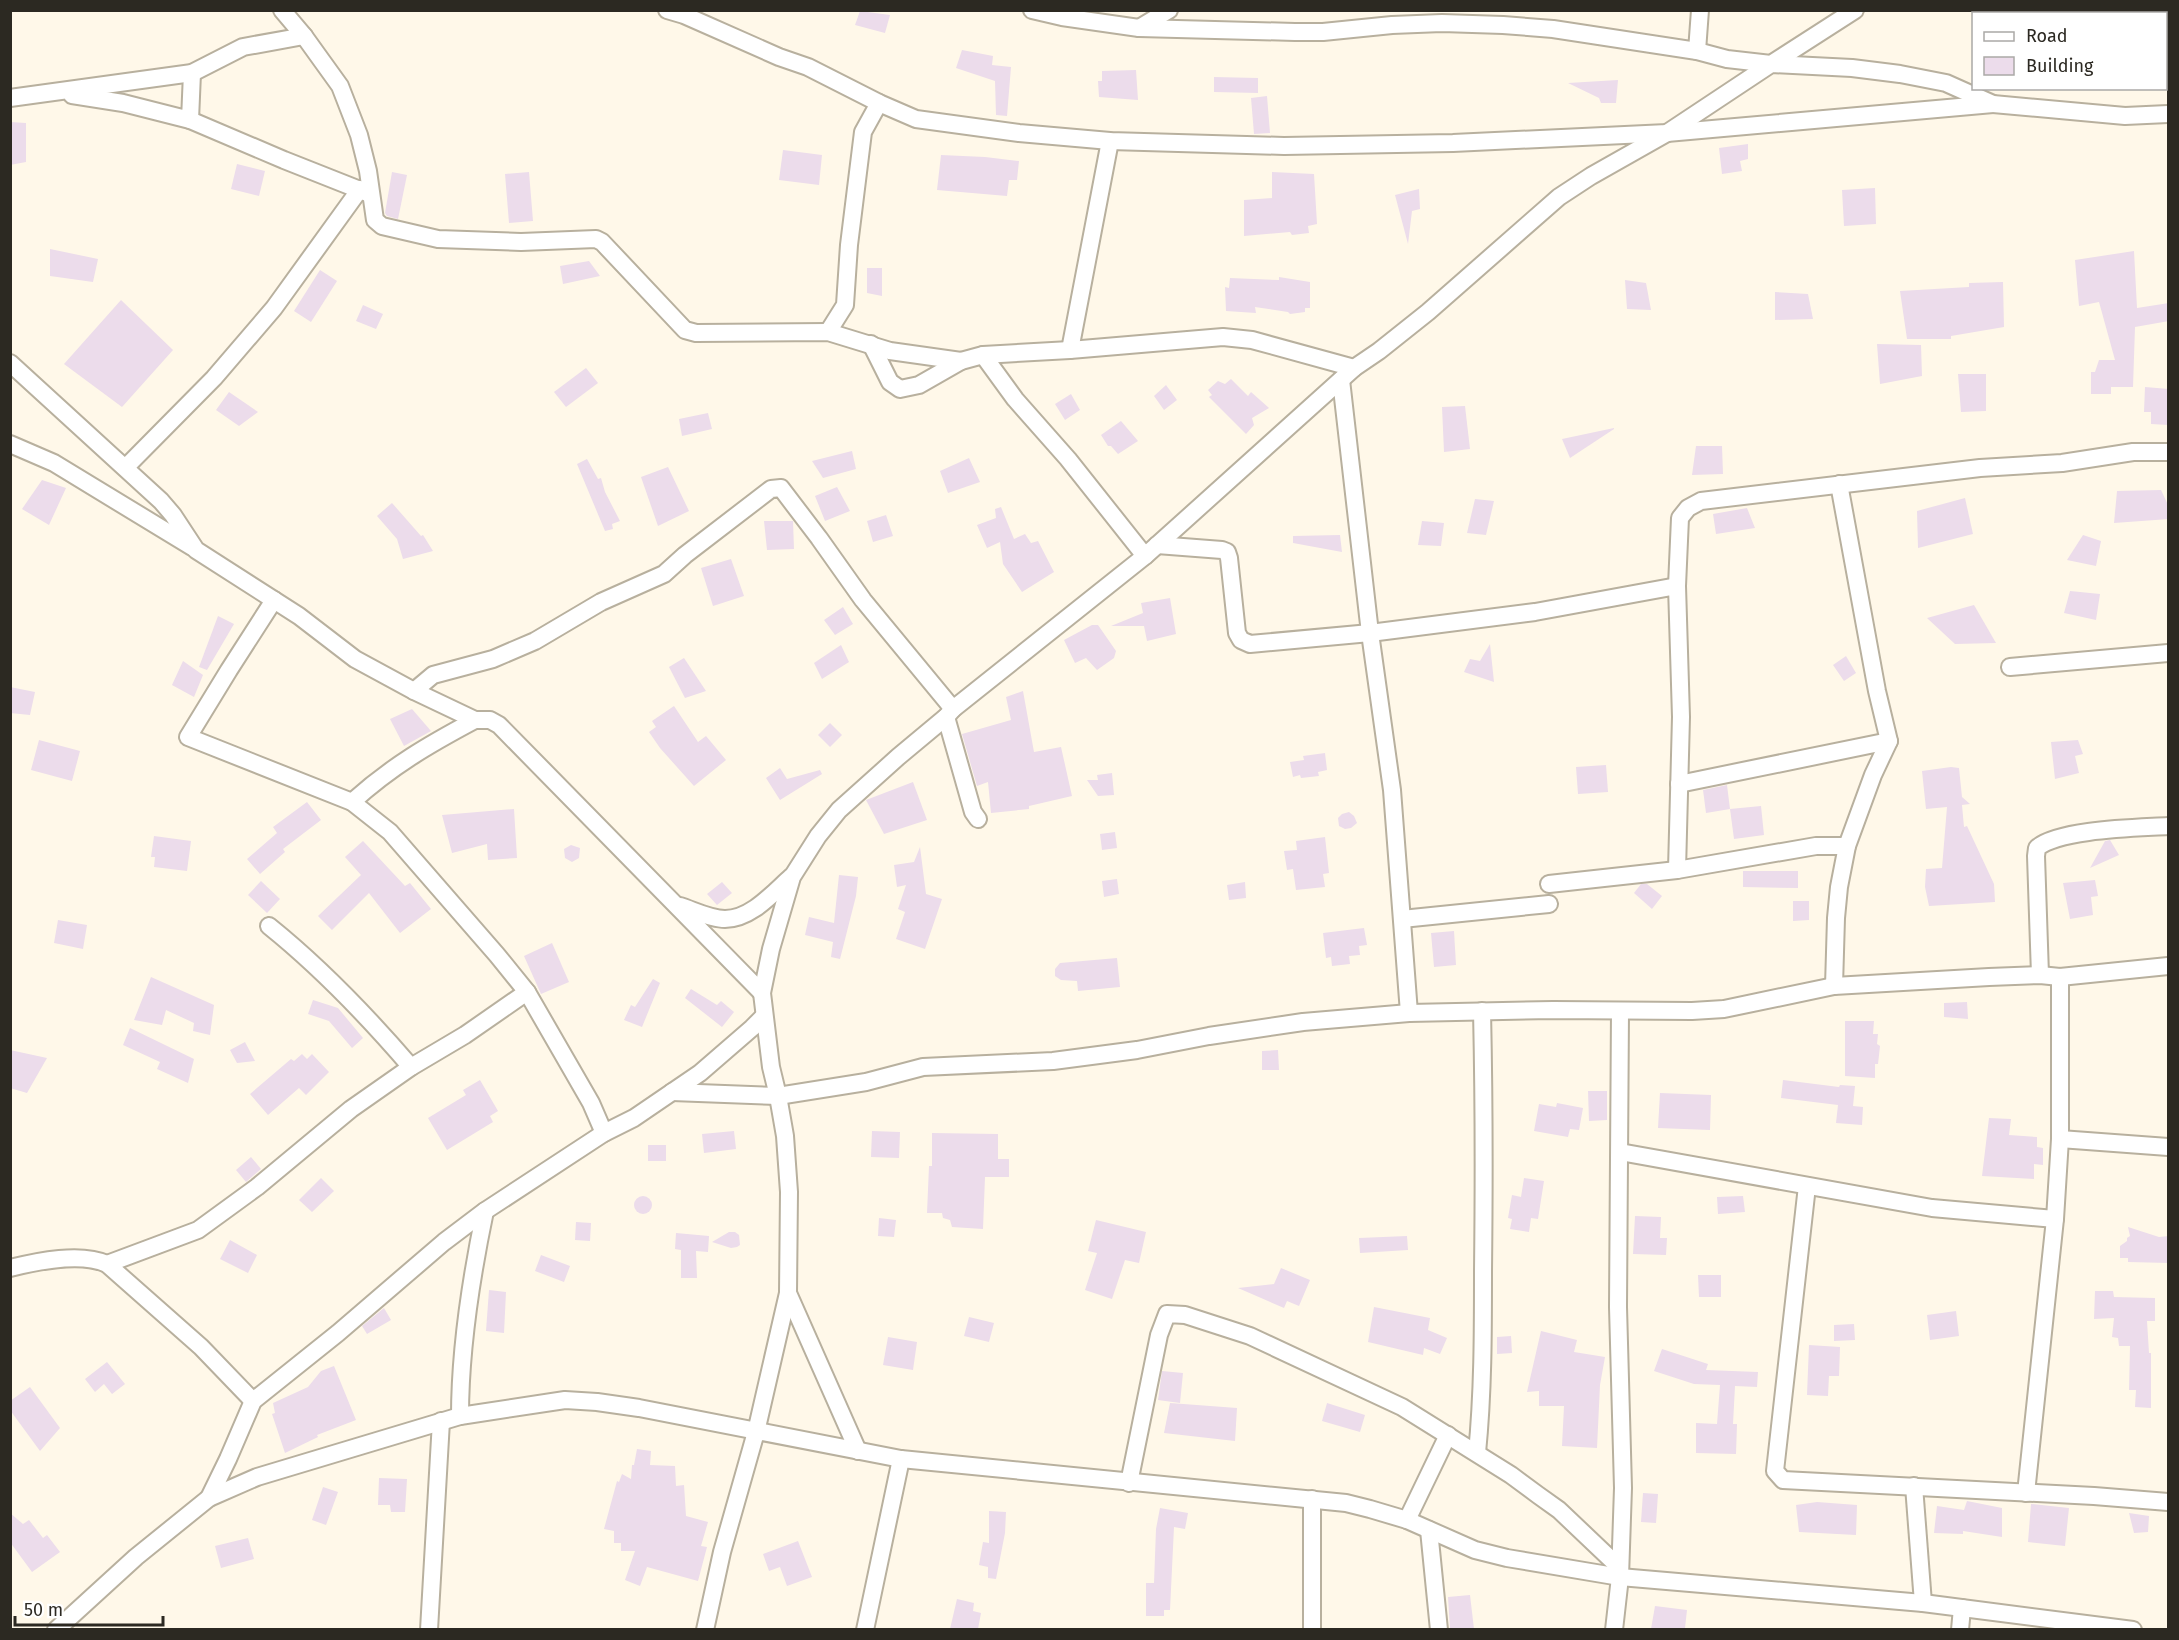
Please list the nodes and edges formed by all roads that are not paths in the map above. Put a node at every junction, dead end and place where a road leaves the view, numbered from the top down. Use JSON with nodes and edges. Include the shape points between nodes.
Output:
{"nodes":[{"id":1,"x":282,"y":10,"type":"edge"},
{"id":2,"x":667,"y":10,"type":"edge"},
{"id":3,"x":1032,"y":10,"type":"edge"},
{"id":4,"x":1169,"y":10,"type":"edge"},
{"id":5,"x":1700,"y":10,"type":"edge"},
{"id":6,"x":1855,"y":10,"type":"edge"},
{"id":7,"x":1139,"y":28,"type":"junction"},
{"id":8,"x":304,"y":36,"type":"junction"},
{"id":9,"x":1696,"y":51,"type":"junction"},
{"id":10,"x":1771,"y":64,"type":"junction"},
{"id":11,"x":192,"y":73,"type":"junction"},
{"id":12,"x":57,"y":93,"type":"junction"},
{"id":13,"x":10,"y":98,"type":"edge"},
{"id":14,"x":879,"y":103,"type":"junction"},
{"id":15,"x":1993,"y":104,"type":"junction"},
{"id":16,"x":2169,"y":114,"type":"edge"},
{"id":17,"x":190,"y":120,"type":"junction"},
{"id":18,"x":1667,"y":133,"type":"junction"},
{"id":19,"x":1110,"y":141,"type":"junction"},
{"id":20,"x":365,"y":191,"type":"junction"},
{"id":21,"x":828,"y":332,"type":"junction"},
{"id":22,"x":871,"y":344,"type":"junction"},
{"id":23,"x":1070,"y":350,"type":"junction"},
{"id":24,"x":983,"y":355,"type":"junction"},
{"id":25,"x":961,"y":361,"type":"junction"},
{"id":26,"x":10,"y":363,"type":"edge"},
{"id":27,"x":1354,"y":368,"type":"junction"},
{"id":28,"x":1341,"y":380,"type":"junction"},
{"id":29,"x":10,"y":444,"type":"edge"},
{"id":30,"x":2169,"y":452,"type":"edge"},
{"id":31,"x":126,"y":467,"type":"junction"},
{"id":32,"x":1839,"y":484,"type":"junction"},
{"id":33,"x":196,"y":550,"type":"junction"},
{"id":34,"x":1151,"y":550,"type":"junction"},
{"id":35,"x":1677,"y":586,"type":"junction"},
{"id":36,"x":274,"y":600,"type":"junction"},
{"id":37,"x":1370,"y":633,"type":"junction"},
{"id":38,"x":2169,"y":653,"type":"edge"},
{"id":39,"x":2010,"y":667,"type":"dead end"},
{"id":40,"x":414,"y":691,"type":"junction"},
{"id":41,"x":950,"y":713,"type":"junction"},
{"id":42,"x":475,"y":720,"type":"junction"},
{"id":43,"x":1889,"y":741,"type":"junction"},
{"id":44,"x":1678,"y":784,"type":"junction"},
{"id":45,"x":352,"y":802,"type":"junction"},
{"id":46,"x":978,"y":819,"type":"dead end"},
{"id":47,"x":2169,"y":826,"type":"edge"},
{"id":48,"x":1847,"y":846,"type":"junction"},
{"id":49,"x":1677,"y":870,"type":"junction"},
{"id":50,"x":792,"y":877,"type":"junction"},
{"id":51,"x":1549,"y":884,"type":"dead end"},
{"id":52,"x":1549,"y":904,"type":"dead end"},
{"id":53,"x":677,"y":905,"type":"junction"},
{"id":54,"x":1402,"y":919,"type":"junction"},
{"id":55,"x":269,"y":926,"type":"dead end"},
{"id":56,"x":2169,"y":966,"type":"edge"},
{"id":57,"x":2040,"y":975,"type":"junction"},
{"id":58,"x":2060,"y":977,"type":"junction"},
{"id":59,"x":1834,"y":986,"type":"junction"},
{"id":60,"x":527,"y":992,"type":"junction"},
{"id":61,"x":762,"y":993,"type":"junction"},
{"id":62,"x":1482,"y":1011,"type":"junction"},
{"id":63,"x":1620,"y":1011,"type":"junction"},
{"id":64,"x":1409,"y":1013,"type":"junction"},
{"id":65,"x":764,"y":1016,"type":"junction"},
{"id":66,"x":411,"y":1067,"type":"junction"},
{"id":67,"x":672,"y":1092,"type":"junction"},
{"id":68,"x":778,"y":1096,"type":"junction"},
{"id":69,"x":604,"y":1133,"type":"junction"},
{"id":70,"x":2060,"y":1139,"type":"junction"},
{"id":71,"x":2169,"y":1147,"type":"edge"},
{"id":72,"x":1620,"y":1152,"type":"junction"},
{"id":73,"x":1807,"y":1186,"type":"junction"},
{"id":74,"x":485,"y":1212,"type":"junction"},
{"id":75,"x":2055,"y":1219,"type":"junction"},
{"id":76,"x":107,"y":1264,"type":"junction"},
{"id":77,"x":10,"y":1268,"type":"edge"},
{"id":78,"x":788,"y":1293,"type":"junction"},
{"id":79,"x":253,"y":1401,"type":"junction"},
{"id":80,"x":460,"y":1416,"type":"junction"},
{"id":81,"x":441,"y":1421,"type":"junction"},
{"id":82,"x":756,"y":1432,"type":"junction"},
{"id":83,"x":1448,"y":1435,"type":"junction"},
{"id":84,"x":858,"y":1451,"type":"junction"},
{"id":85,"x":1477,"y":1453,"type":"junction"},
{"id":86,"x":901,"y":1459,"type":"junction"},
{"id":87,"x":1129,"y":1483,"type":"junction"},
{"id":88,"x":1914,"y":1486,"type":"junction"},
{"id":89,"x":2026,"y":1493,"type":"junction"},
{"id":90,"x":209,"y":1498,"type":"junction"},
{"id":91,"x":1312,"y":1499,"type":"junction"},
{"id":92,"x":2169,"y":1502,"type":"edge"},
{"id":93,"x":1407,"y":1520,"type":"junction"},
{"id":94,"x":1429,"y":1530,"type":"junction"},
{"id":95,"x":1620,"y":1572,"type":"junction"},
{"id":96,"x":1923,"y":1603,"type":"junction"},
{"id":97,"x":1962,"y":1608,"type":"junction"},
{"id":98,"x":2065,"y":1625,"type":"edge"},
{"id":99,"x":56,"y":1629,"type":"edge"},
{"id":100,"x":429,"y":1629,"type":"edge"},
{"id":101,"x":708,"y":1629,"type":"edge"},
{"id":102,"x":865,"y":1629,"type":"edge"},
{"id":103,"x":1312,"y":1629,"type":"edge"},
{"id":104,"x":1439,"y":1629,"type":"edge"},
{"id":105,"x":1614,"y":1629,"type":"edge"},
{"id":106,"x":1960,"y":1629,"type":"edge"},
{"id":107,"x":2133,"y":1629,"type":"edge"}],
"edges":[{"from":1,"to":8,"type":"street"},
{"from":2,"to":14,"type":"street","via":[[808,67]]},
{"from":3,"to":7,"type":"street"},
{"from":4,"to":7,"type":"street"},
{"from":5,"to":9,"type":"street"},
{"from":6,"to":10,"type":"street"},
{"from":7,"to":9,"type":"street","via":[[1313,32],[1442,23],[1503,25]]},
{"from":8,"to":11,"type":"street","via":[[243,47]]},
{"from":8,"to":20,"type":"street","via":[[340,86],[359,135]]},
{"from":9,"to":10,"type":"street"},
{"from":10,"to":15,"type":"street","via":[[1900,74],[1946,83]]},
{"from":10,"to":18,"type":"street"},
{"from":11,"to":12,"type":"street"},
{"from":11,"to":17,"type":"street"},
{"from":12,"to":13,"type":"street"},
{"from":12,"to":17,"type":"street"},
{"from":14,"to":19,"type":"street","via":[[916,118]]},
{"from":14,"to":21,"type":"street","via":[[863,132],[845,305]]},
{"from":15,"to":16,"type":"street","via":[[2126,116]]},
{"from":15,"to":18,"type":"street"},
{"from":17,"to":20,"type":"street"},
{"from":18,"to":19,"type":"street","via":[[1284,146]]},
{"from":18,"to":27,"type":"street","via":[[1559,197],[1428,312]]},
{"from":19,"to":23,"type":"street"},
{"from":20,"to":21,"type":"street","via":[[375,220],[382,226],[438,239],[596,239],[685,330]]},
{"from":20,"to":31,"type":"street","via":[[214,378]]},
{"from":21,"to":22,"type":"street"},
{"from":22,"to":25,"type":"street","via":[[890,351]]},
{"from":22,"to":25,"type":"street","via":[[890,382],[900,389],[919,385]]},
{"from":23,"to":24,"type":"street"},
{"from":23,"to":27,"type":"street","via":[[1240,337]]},
{"from":24,"to":25,"type":"street"},
{"from":24,"to":34,"type":"street","via":[[1015,399]]},
{"from":26,"to":31,"type":"street"},
{"from":27,"to":28,"type":"street"},
{"from":28,"to":34,"type":"street"},
{"from":28,"to":37,"type":"street"},
{"from":29,"to":33,"type":"street","via":[[54,463]]},
{"from":30,"to":32,"type":"street","via":[[2133,452],[2062,463]]},
{"from":31,"to":33,"type":"street","via":[[173,514]]},
{"from":32,"to":35,"type":"street","via":[[1701,501],[1688,508],[1680,518]]},
{"from":32,"to":43,"type":"street"},
{"from":33,"to":36,"type":"street"},
{"from":34,"to":37,"type":"street","via":[[1227,552],[1238,633],[1241,640],[1250,644]]},
{"from":34,"to":41,"type":"street"},
{"from":35,"to":37,"type":"street","via":[[1534,612]]},
{"from":35,"to":44,"type":"street","via":[[1681,717]]},
{"from":36,"to":40,"type":"street","via":[[355,659]]},
{"from":36,"to":45,"type":"street","via":[[188,737]]},
{"from":37,"to":54,"type":"street","via":[[1392,790]]},
{"from":38,"to":39,"type":"street"},
{"from":40,"to":41,"type":"street","via":[[433,675],[492,659],[536,641],[601,602],[664,574],[777,487]]},
{"from":40,"to":42,"type":"street"},
{"from":41,"to":46,"type":"street","via":[[973,812]]},
{"from":41,"to":50,"type":"street","via":[[839,810]]},
{"from":42,"to":45,"type":"street","via":[[405,758]]},
{"from":42,"to":53,"type":"street","via":[[490,720],[514,738]]},
{"from":43,"to":44,"type":"street"},
{"from":43,"to":48,"type":"street"},
{"from":44,"to":49,"type":"street"},
{"from":45,"to":60,"type":"street","via":[[390,832]]},
{"from":47,"to":57,"type":"street","via":[[2050,839],[2037,848]]},
{"from":48,"to":49,"type":"street","via":[[1816,846]]},
{"from":48,"to":59,"type":"street","via":[[1836,918]]},
{"from":49,"to":51,"type":"street"},
{"from":50,"to":53,"type":"street","via":[[740,916],[723,919]]},
{"from":50,"to":61,"type":"street"},
{"from":52,"to":54,"type":"street"},
{"from":53,"to":61,"type":"street"},
{"from":54,"to":64,"type":"street"},
{"from":55,"to":66,"type":"street","via":[[351,1002]]},
{"from":56,"to":58,"type":"street"},
{"from":57,"to":58,"type":"street"},
{"from":57,"to":59,"type":"street"},
{"from":58,"to":70,"type":"street"},
{"from":59,"to":63,"type":"street","via":[[1724,1009]]},
{"from":60,"to":66,"type":"street"},
{"from":60,"to":69,"type":"street"},
{"from":61,"to":65,"type":"street"},
{"from":62,"to":63,"type":"street"},
{"from":62,"to":64,"type":"street"},
{"from":62,"to":85,"type":"street","via":[[1485,1128],[1482,1391]]},
{"from":63,"to":72,"type":"street"},
{"from":64,"to":68,"type":"street","via":[[1303,1022],[1053,1061],[932,1066],[866,1082]]},
{"from":65,"to":67,"type":"street"},
{"from":65,"to":68,"type":"street"},
{"from":66,"to":76,"type":"street","via":[[351,1108],[257,1187],[198,1230]]},
{"from":67,"to":68,"type":"street"},
{"from":67,"to":69,"type":"street"},
{"from":68,"to":78,"type":"street","via":[[789,1192]]},
{"from":69,"to":74,"type":"street"},
{"from":70,"to":71,"type":"street"},
{"from":70,"to":75,"type":"street"},
{"from":72,"to":73,"type":"street"},
{"from":72,"to":95,"type":"street"},
{"from":73,"to":75,"type":"street","via":[[1932,1208]]},
{"from":73,"to":88,"type":"street","via":[[1775,1471],[1783,1480]]},
{"from":74,"to":79,"type":"street"},
{"from":74,"to":80,"type":"street","via":[[467,1317]]},
{"from":75,"to":89,"type":"street"},
{"from":76,"to":77,"type":"street","via":[[86,1258]]},
{"from":76,"to":79,"type":"street","via":[[201,1347]]},
{"from":78,"to":82,"type":"street"},
{"from":78,"to":84,"type":"street"},
{"from":79,"to":90,"type":"street"},
{"from":80,"to":81,"type":"street"},
{"from":80,"to":82,"type":"street","via":[[565,1400],[639,1408]]},
{"from":81,"to":90,"type":"street","via":[[257,1477]]},
{"from":81,"to":100,"type":"street"},
{"from":82,"to":84,"type":"street"},
{"from":82,"to":101,"type":"street","via":[[722,1552]]},
{"from":83,"to":85,"type":"street"},
{"from":83,"to":87,"type":"street","via":[[1402,1407],[1250,1336],[1167,1314],[1159,1335]]},
{"from":83,"to":93,"type":"street"},
{"from":84,"to":86,"type":"street"},
{"from":85,"to":95,"type":"street","via":[[1559,1510]]},
{"from":86,"to":87,"type":"street"},
{"from":86,"to":102,"type":"street"},
{"from":87,"to":91,"type":"street"},
{"from":88,"to":89,"type":"street"},
{"from":88,"to":96,"type":"street"},
{"from":89,"to":92,"type":"street"},
{"from":90,"to":99,"type":"street"},
{"from":91,"to":93,"type":"street"},
{"from":91,"to":103,"type":"street"},
{"from":93,"to":94,"type":"street"},
{"from":94,"to":95,"type":"street","via":[[1475,1550],[1507,1558]]},
{"from":94,"to":104,"type":"street"},
{"from":95,"to":96,"type":"street"},
{"from":95,"to":105,"type":"street"},
{"from":96,"to":97,"type":"street"},
{"from":97,"to":98,"type":"street"},
{"from":97,"to":106,"type":"street"},
{"from":98,"to":107,"type":"street"}]}
